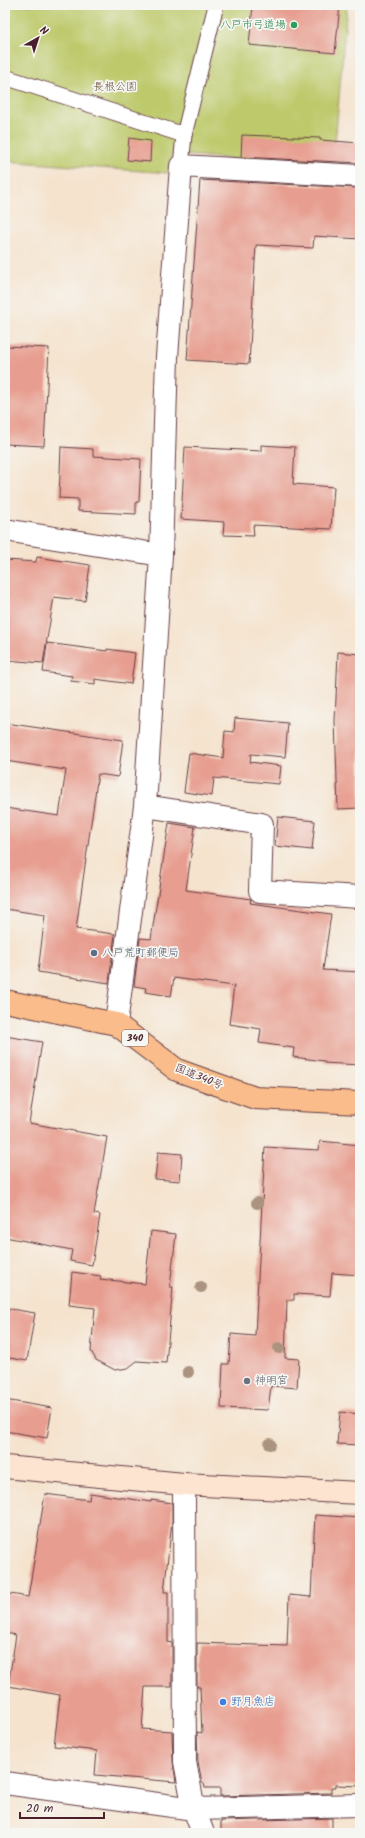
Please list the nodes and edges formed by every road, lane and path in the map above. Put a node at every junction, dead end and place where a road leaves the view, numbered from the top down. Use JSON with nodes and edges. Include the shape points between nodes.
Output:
{"nodes":[{"id":1,"x":216,"y":5,"type":"edge"},
{"id":2,"x":5,"y":77,"type":"edge"},
{"id":3,"x":184,"y":135,"type":"junction"},
{"id":4,"x":181,"y":166,"type":"junction"},
{"id":5,"x":360,"y":176,"type":"edge"},
{"id":6,"x":5,"y":530,"type":"edge"},
{"id":7,"x":161,"y":555,"type":"junction"},
{"id":8,"x":144,"y":806,"type":"junction"},
{"id":9,"x":360,"y":898,"type":"edge"},
{"id":10,"x":5,"y":1001,"type":"edge"},
{"id":11,"x":116,"y":1024,"type":"junction"},
{"id":12,"x":360,"y":1103,"type":"edge"},
{"id":13,"x":5,"y":1467,"type":"edge"},
{"id":14,"x":184,"y":1484,"type":"junction"},
{"id":15,"x":360,"y":1493,"type":"edge"},
{"id":16,"x":5,"y":1784,"type":"edge"},
{"id":17,"x":360,"y":1805,"type":"edge"},
{"id":18,"x":194,"y":1809,"type":"junction"},
{"id":19,"x":202,"y":1833,"type":"edge"}],
"edges":[{"from":1,"to":3,"type":"lane"},
{"from":2,"to":3,"type":"lane"},
{"from":3,"to":4,"type":"lane"},
{"from":4,"to":5,"type":"street"},
{"from":4,"to":7,"type":"street","via":[[167,357]]},
{"from":6,"to":7,"type":"street"},
{"from":7,"to":8,"type":"street"},
{"from":8,"to":9,"type":"street","via":[[262,824],[260,891]]},
{"from":8,"to":11,"type":"street"},
{"from":10,"to":11,"type":"highway","name":"国道340号","number":"340"},
{"from":11,"to":12,"type":"highway","name":"国道340号","number":"340","via":[[177,1070],[256,1098]]},
{"from":13,"to":14,"type":"street"},
{"from":14,"to":15,"type":"street"},
{"from":14,"to":18,"type":"street","via":[[185,1762]]},
{"from":16,"to":18,"type":"street"},
{"from":17,"to":18,"type":"street"},
{"from":18,"to":19,"type":"street"}]}
